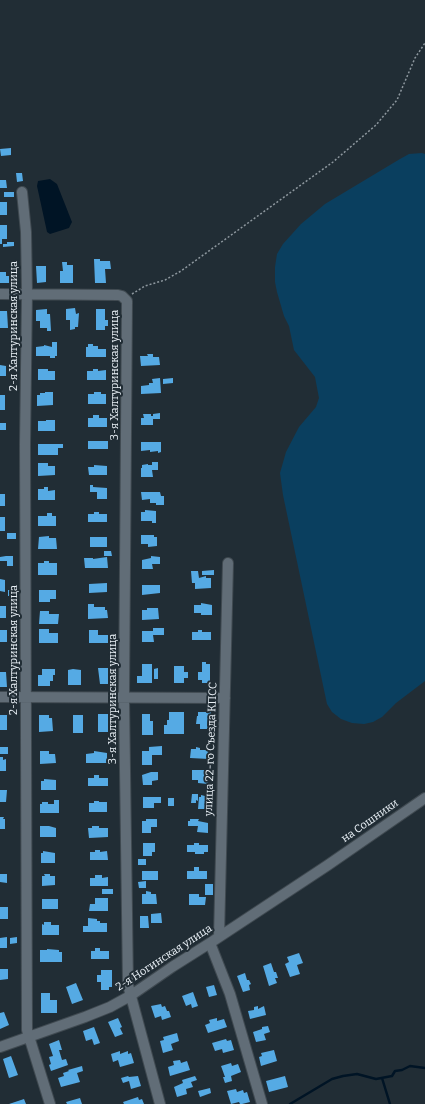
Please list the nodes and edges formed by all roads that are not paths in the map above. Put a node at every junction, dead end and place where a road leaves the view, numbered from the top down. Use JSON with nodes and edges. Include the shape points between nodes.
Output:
{"nodes":[{"id":1,"x":22,"y":192,"type":"dead end"},
{"id":2,"x":27,"y":293,"type":"junction"},
{"id":3,"x":0,"y":294,"type":"edge"},
{"id":4,"x":228,"y":563,"type":"dead end"},
{"id":5,"x":0,"y":697,"type":"edge"},
{"id":6,"x":26,"y":697,"type":"junction"},
{"id":7,"x":124,"y":698,"type":"junction"},
{"id":8,"x":225,"y":698,"type":"junction"},
{"id":9,"x":425,"y":798,"type":"edge"},
{"id":10,"x":328,"y":865,"type":"joint"},
{"id":11,"x":219,"y":937,"type":"junction"},
{"id":12,"x":210,"y":943,"type":"junction"},
{"id":13,"x":130,"y":996,"type":"junction"},
{"id":14,"x":28,"y":1038,"type":"junction"},
{"id":15,"x":0,"y":1047,"type":"edge"},
{"id":16,"x":50,"y":1104,"type":"edge"},
{"id":17,"x":160,"y":1104,"type":"edge"},
{"id":18,"x":262,"y":1104,"type":"edge"}],
"edges":[{"from":1,"to":2,"type":"street","name":"2-я Халтуринская улица","via":[[26,232]]},
{"from":2,"to":3,"type":"street"},
{"from":2,"to":6,"type":"street","name":"2-я Халтуринская улица"},
{"from":2,"to":7,"type":"street","name":"3-я Халтуринская улица","via":[[121,297],[127,301]]},
{"from":4,"to":8,"type":"street","name":"улица 22-го Съезда КПСС"},
{"from":5,"to":6,"type":"street"},
{"from":6,"to":7,"type":"street"},
{"from":6,"to":14,"type":"street","name":"2-я Халтуринская улица"},
{"from":7,"to":8,"type":"street"},
{"from":7,"to":13,"type":"street","name":"3-я Халтуринская улица"},
{"from":8,"to":11,"type":"street","name":"улица 22-го Съезда КПСС"},
{"from":9,"to":10,"type":"street","name":"на Сошники"},
{"from":10,"to":11,"type":"street","name":"2-я Ногинская улица"},
{"from":11,"to":12,"type":"street","name":"2-я Ногинская улица"},
{"from":12,"to":13,"type":"street","name":"2-я Ногинская улица"},
{"from":12,"to":18,"type":"street","via":[[230,994]]},
{"from":13,"to":14,"type":"street","name":"2-я Ногинская улица","via":[[92,1014]]},
{"from":13,"to":17,"type":"street","name":"3-я Халтуринская улица"},
{"from":14,"to":15,"type":"street","name":"2-я Ногинская улица"},
{"from":14,"to":16,"type":"street","name":"2-я Халтуринская улица"}]}
